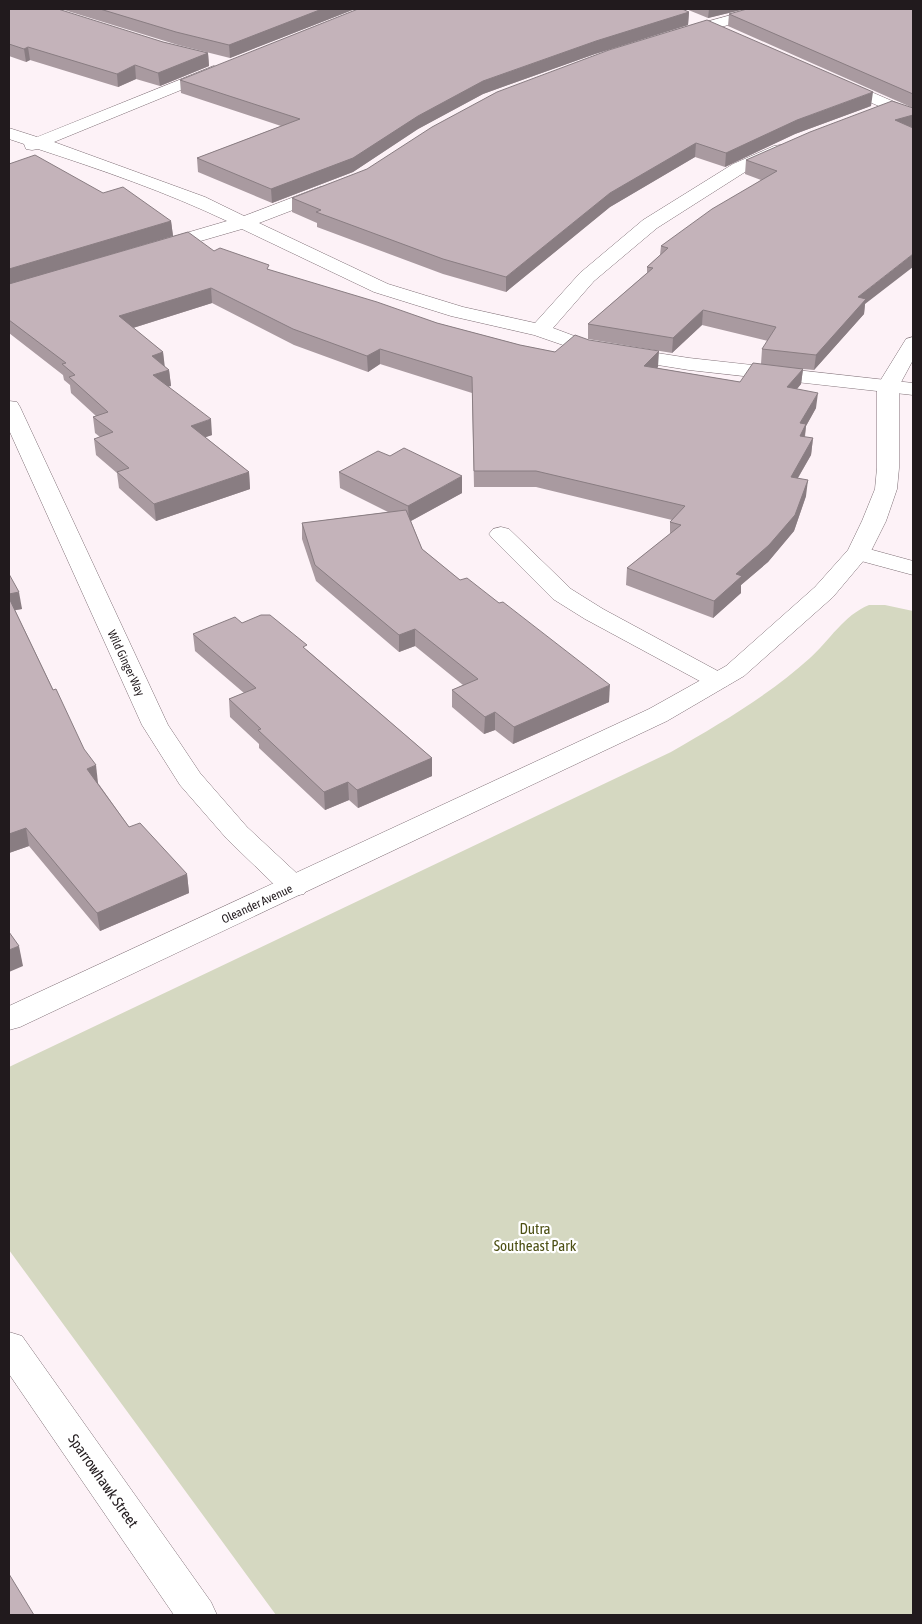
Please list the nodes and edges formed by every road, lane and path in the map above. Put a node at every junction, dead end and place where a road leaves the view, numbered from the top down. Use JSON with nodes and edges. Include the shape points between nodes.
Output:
{"nodes":[{"id":1,"x":769,"y":9,"type":"edge"},
{"id":2,"x":686,"y":15,"type":"edge"},
{"id":3,"x":708,"y":25,"type":"junction"},
{"id":4,"x":736,"y":37,"type":"edge"},
{"id":5,"x":664,"y":39,"type":"edge"},
{"id":6,"x":204,"y":58,"type":"edge"},
{"id":7,"x":827,"y":78,"type":"edge"},
{"id":8,"x":891,"y":106,"type":"junction"},
{"id":9,"x":864,"y":116,"type":"edge"},
{"id":10,"x":913,"y":116,"type":"edge"},
{"id":11,"x":12,"y":142,"type":"edge"},
{"id":12,"x":39,"y":143,"type":"junction"},
{"id":13,"x":793,"y":144,"type":"edge"},
{"id":14,"x":342,"y":185,"type":"edge"},
{"id":15,"x":244,"y":222,"type":"junction"},
{"id":16,"x":140,"y":253,"type":"edge"},
{"id":17,"x":540,"y":330,"type":"junction"},
{"id":18,"x":913,"y":343,"type":"edge"},
{"id":19,"x":888,"y":386,"type":"junction"},
{"id":20,"x":913,"y":389,"type":"edge"},
{"id":21,"x":9,"y":407,"type":"edge"},
{"id":22,"x":502,"y":534,"type":"dead end"},
{"id":23,"x":858,"y":553,"type":"junction"},
{"id":24,"x":913,"y":568,"type":"edge"},
{"id":25,"x":718,"y":681,"type":"junction"},
{"id":26,"x":294,"y":887,"type":"junction"},
{"id":27,"x":9,"y":1019,"type":"edge"},
{"id":28,"x":9,"y":1346,"type":"edge"},
{"id":29,"x":198,"y":1615,"type":"edge"}],
"edges":[{"from":1,"to":3,"type":"street"},
{"from":2,"to":3,"type":"street"},
{"from":3,"to":4,"type":"street"},
{"from":3,"to":5,"type":"street"},
{"from":6,"to":12,"type":"street","via":[[230,65]]},
{"from":7,"to":8,"type":"street"},
{"from":8,"to":9,"type":"street"},
{"from":8,"to":10,"type":"street"},
{"from":11,"to":12,"type":"street"},
{"from":12,"to":15,"type":"street","via":[[152,183]]},
{"from":13,"to":17,"type":"street","via":[[739,168],[650,224],[587,277]]},
{"from":14,"to":15,"type":"street"},
{"from":15,"to":16,"type":"street"},
{"from":15,"to":17,"type":"street","via":[[381,288],[458,312]]},
{"from":17,"to":19,"type":"street","via":[[598,349],[689,364]]},
{"from":18,"to":19,"type":"street"},
{"from":19,"to":20,"type":"street"},
{"from":19,"to":23,"type":"street","name":"Oleander Avenue","via":[[886,489]]},
{"from":21,"to":26,"type":"street","name":"Wild Ginger Way","via":[[155,725],[196,786],[237,833]]},
{"from":22,"to":25,"type":"street","via":[[562,594]]},
{"from":23,"to":24,"type":"street"},
{"from":23,"to":25,"type":"street","name":"Oleander Avenue","via":[[795,620],[735,671]]},
{"from":25,"to":26,"type":"street","name":"Oleander Avenue","via":[[658,715]]},
{"from":26,"to":27,"type":"street","name":"Oleander Avenue"},
{"from":28,"to":29,"type":"street","name":"Sparrowhawk Street"}]}
